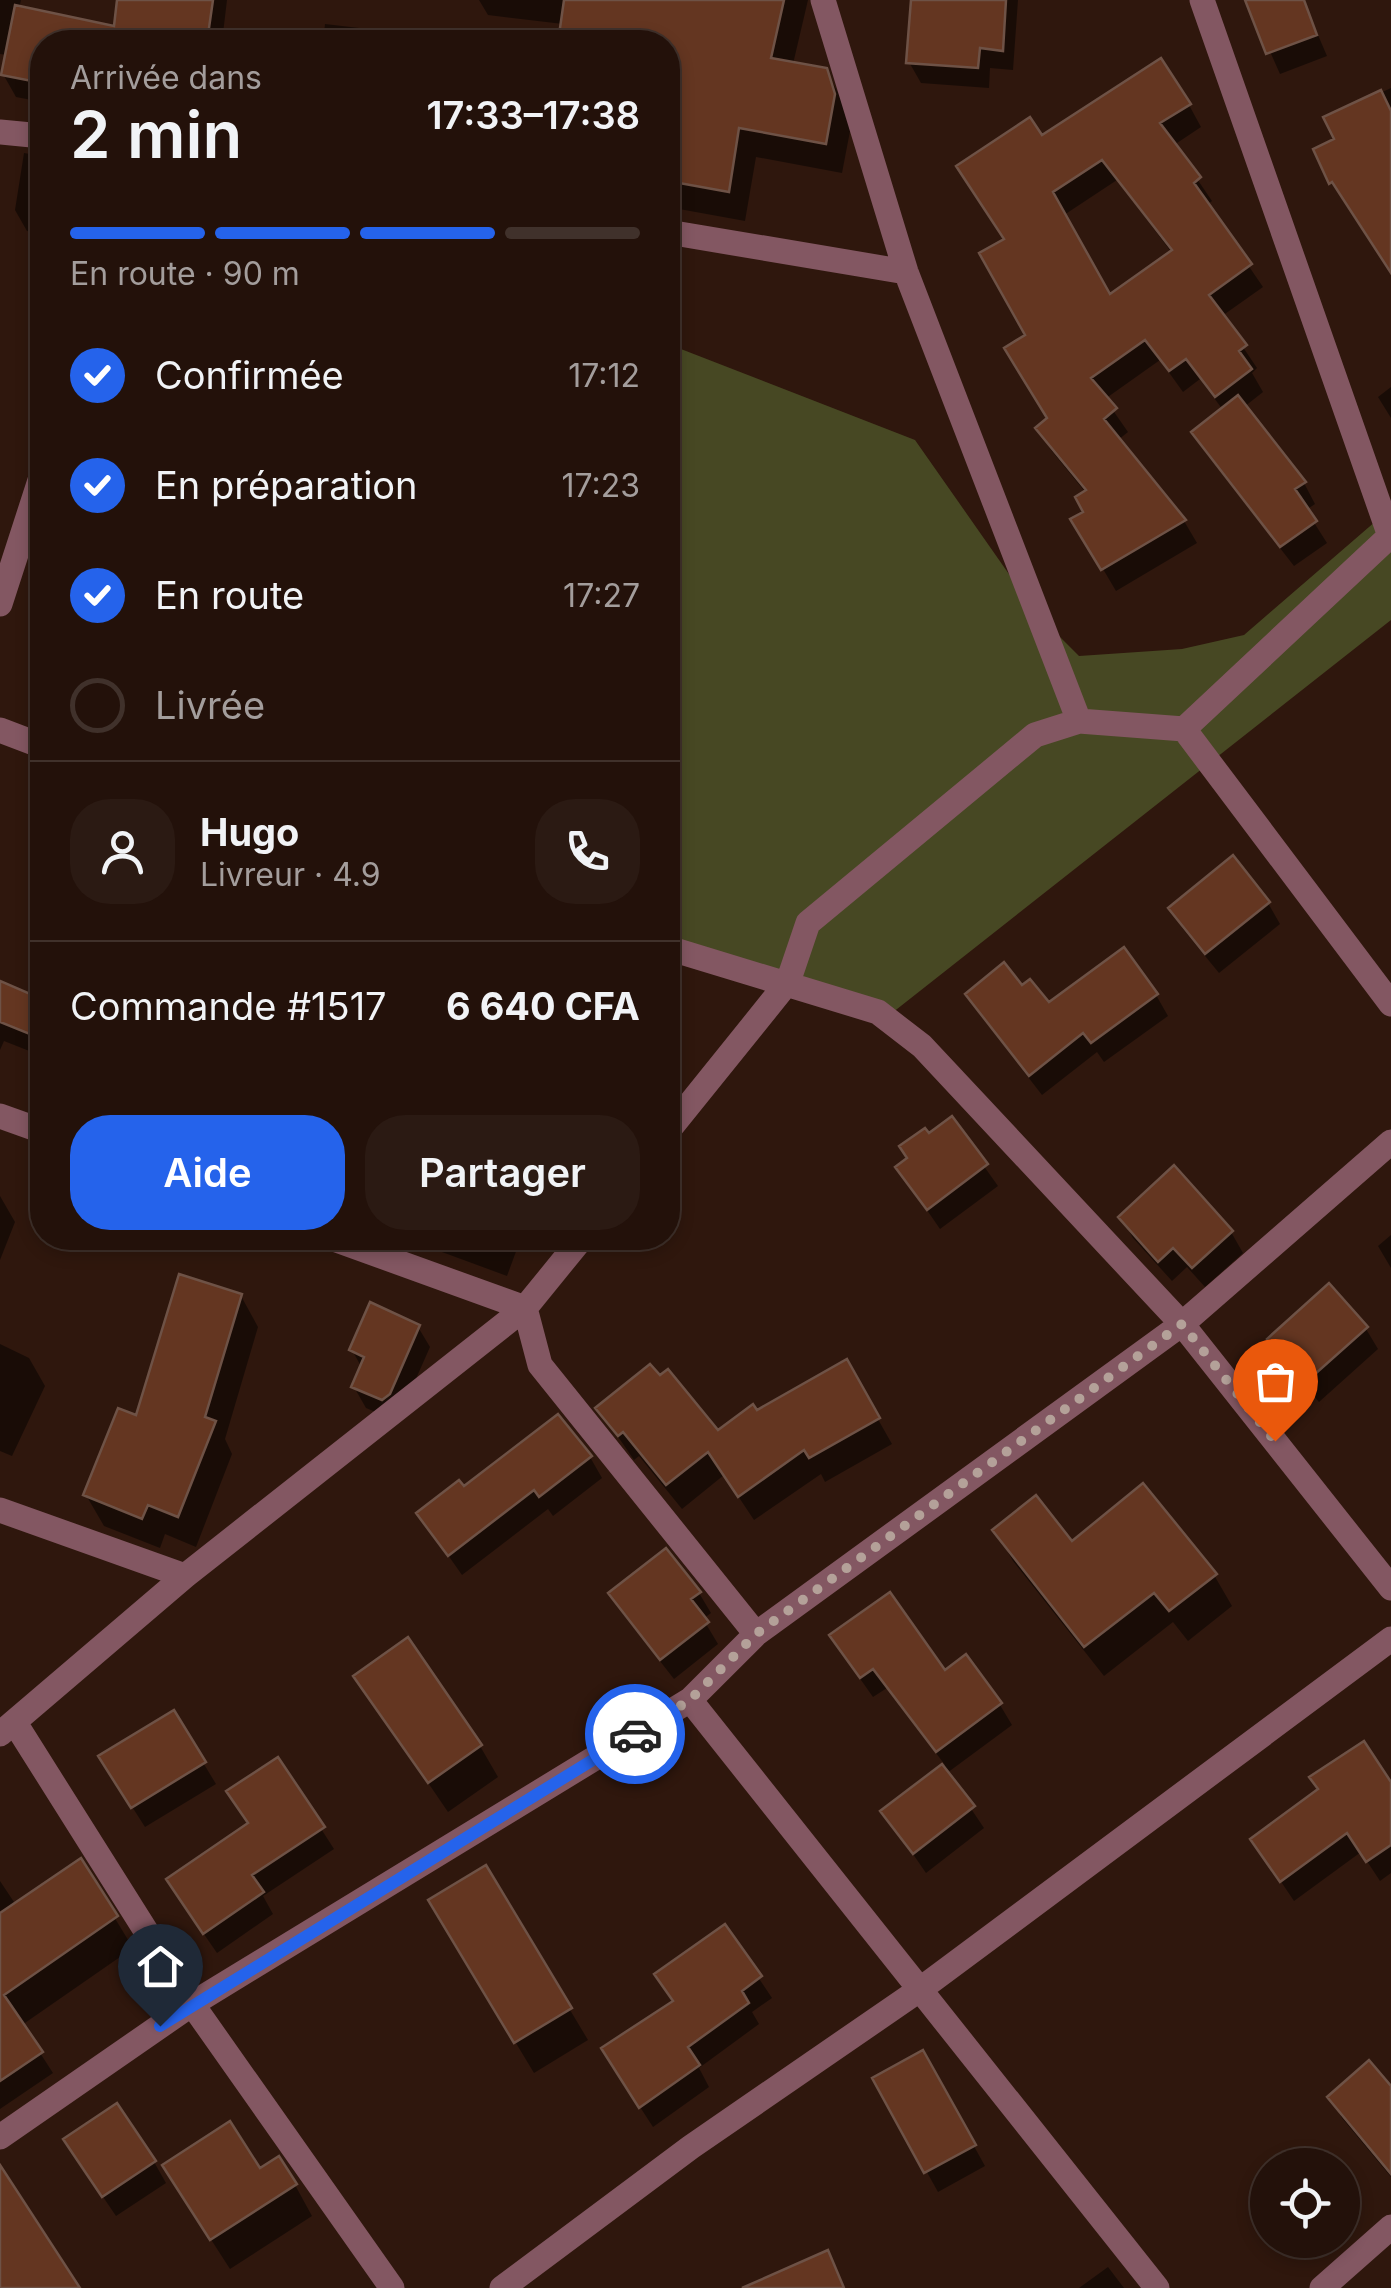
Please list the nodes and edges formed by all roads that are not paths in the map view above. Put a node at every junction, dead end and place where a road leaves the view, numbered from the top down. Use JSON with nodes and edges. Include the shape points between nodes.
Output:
{"nodes":[{"id":1,"x":823,"y":0,"type":"edge"},
{"id":2,"x":1202,"y":0,"type":"edge"},
{"id":3,"x":0,"y":132,"type":"edge"},
{"id":4,"x":30,"y":135,"type":"edge"},
{"id":5,"x":680,"y":234,"type":"edge"},
{"id":6,"x":906,"y":272,"type":"junction"},
{"id":7,"x":30,"y":511,"type":"edge"},
{"id":8,"x":1391,"y":535,"type":"edge"},
{"id":9,"x":0,"y":604,"type":"edge"},
{"id":10,"x":1079,"y":721,"type":"junction"},
{"id":11,"x":1184,"y":729,"type":"junction"},
{"id":12,"x":0,"y":730,"type":"edge"},
{"id":13,"x":30,"y":741,"type":"edge"},
{"id":14,"x":680,"y":951,"type":"edge"},
{"id":15,"x":788,"y":982,"type":"junction"},
{"id":16,"x":1391,"y":1004,"type":"edge"},
{"id":17,"x":0,"y":1116,"type":"edge"},
{"id":18,"x":680,"y":1116,"type":"edge"},
{"id":19,"x":30,"y":1127,"type":"edge"},
{"id":20,"x":1391,"y":1142,"type":"edge"},
{"id":21,"x":365,"y":1250,"type":"edge"},
{"id":22,"x":572,"y":1250,"type":"edge"},
{"id":23,"x":524,"y":1308,"type":"junction"},
{"id":24,"x":1182,"y":1324,"type":"junction"},
{"id":25,"x":0,"y":1510,"type":"edge"},
{"id":26,"x":185,"y":1576,"type":"junction"},
{"id":27,"x":1391,"y":1588,"type":"edge"},
{"id":28,"x":756,"y":1634,"type":"junction"},
{"id":29,"x":1391,"y":1639,"type":"edge"},
{"id":30,"x":690,"y":1700,"type":"junction"},
{"id":31,"x":8,"y":1728,"type":"edge"},
{"id":32,"x":922,"y":1988,"type":"junction"},
{"id":33,"x":192,"y":2004,"type":"junction"},
{"id":34,"x":0,"y":2136,"type":"edge"},
{"id":35,"x":1391,"y":2227,"type":"edge"},
{"id":36,"x":392,"y":2288,"type":"edge"},
{"id":37,"x":502,"y":2288,"type":"edge"},
{"id":38,"x":1157,"y":2288,"type":"edge"},
{"id":39,"x":1322,"y":2288,"type":"edge"}],
"edges":[{"from":1,"to":6,"type":"street"},
{"from":2,"to":8,"type":"street"},
{"from":3,"to":4,"type":"street"},
{"from":5,"to":6,"type":"street"},
{"from":6,"to":10,"type":"street"},
{"from":7,"to":9,"type":"street"},
{"from":8,"to":11,"type":"street"},
{"from":10,"to":11,"type":"street"},
{"from":10,"to":15,"type":"street","via":[[1036,735],[808,923]]},
{"from":11,"to":16,"type":"street"},
{"from":12,"to":13,"type":"street"},
{"from":14,"to":15,"type":"street"},
{"from":15,"to":18,"type":"street"},
{"from":15,"to":24,"type":"street","via":[[878,1012],[922,1046]]},
{"from":17,"to":19,"type":"street"},
{"from":20,"to":24,"type":"street"},
{"from":21,"to":23,"type":"street"},
{"from":22,"to":23,"type":"street"},
{"from":23,"to":26,"type":"street"},
{"from":23,"to":28,"type":"street","via":[[540,1365]]},
{"from":24,"to":27,"type":"street"},
{"from":24,"to":28,"type":"street"},
{"from":25,"to":26,"type":"street"},
{"from":26,"to":31,"type":"street"},
{"from":28,"to":30,"type":"street"},
{"from":29,"to":32,"type":"street"},
{"from":30,"to":32,"type":"street"},
{"from":30,"to":33,"type":"street"},
{"from":31,"to":33,"type":"street"},
{"from":32,"to":37,"type":"street"},
{"from":32,"to":38,"type":"street"},
{"from":33,"to":34,"type":"street"},
{"from":33,"to":36,"type":"street"},
{"from":35,"to":39,"type":"street"}]}
